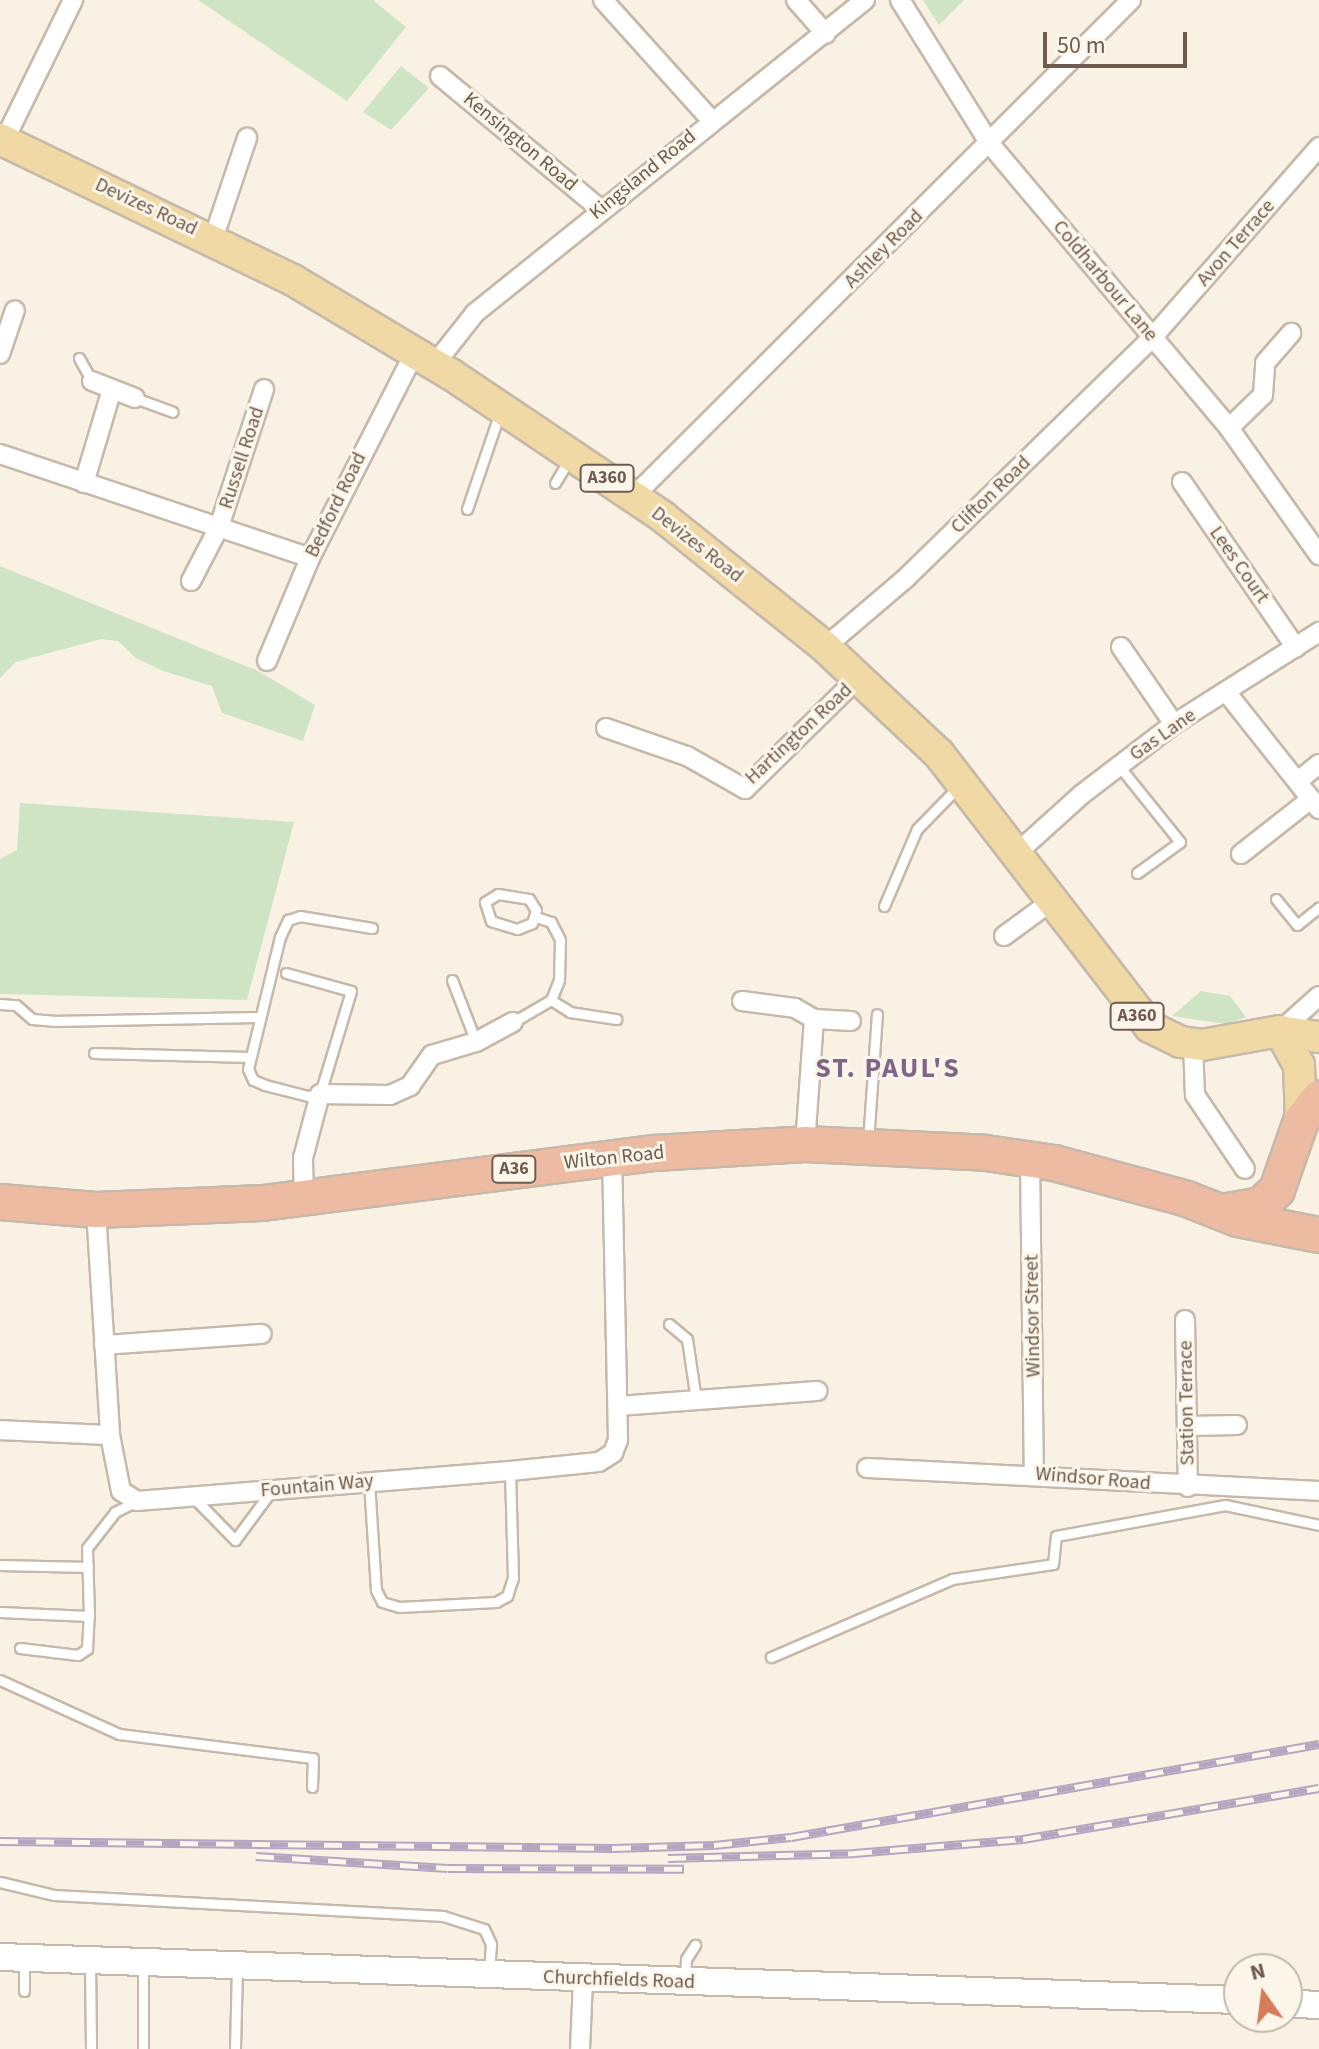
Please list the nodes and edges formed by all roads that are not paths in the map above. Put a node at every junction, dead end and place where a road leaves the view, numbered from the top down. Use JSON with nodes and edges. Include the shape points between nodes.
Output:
{"nodes":[{"id":1,"x":73,"y":0,"type":"edge"},
{"id":2,"x":603,"y":0,"type":"edge"},
{"id":3,"x":796,"y":0,"type":"edge"},
{"id":4,"x":865,"y":0,"type":"edge"},
{"id":5,"x":900,"y":0,"type":"edge"},
{"id":6,"x":1131,"y":0,"type":"edge"},
{"id":7,"x":826,"y":34,"type":"junction"},
{"id":8,"x":440,"y":76,"type":"dead end"},
{"id":9,"x":711,"y":120,"type":"junction"},
{"id":10,"x":247,"y":138,"type":"dead end"},
{"id":11,"x":2,"y":140,"type":"edge"},
{"id":12,"x":990,"y":144,"type":"junction"},
{"id":13,"x":1317,"y":152,"type":"edge"},
{"id":14,"x":600,"y":209,"type":"junction"},
{"id":15,"x":213,"y":239,"type":"junction"},
{"id":16,"x":15,"y":310,"type":"dead end"},
{"id":17,"x":1291,"y":333,"type":"dead end"},
{"id":18,"x":1152,"y":338,"type":"junction"},
{"id":19,"x":0,"y":354,"type":"edge"},
{"id":20,"x":79,"y":358,"type":"dead end"},
{"id":21,"x":424,"y":359,"type":"junction"},
{"id":22,"x":92,"y":381,"type":"joint"},
{"id":23,"x":112,"y":389,"type":"junction"},
{"id":24,"x":264,"y":389,"type":"dead end"},
{"id":25,"x":135,"y":398,"type":"joint"},
{"id":26,"x":502,"y":408,"type":"junction"},
{"id":27,"x":173,"y":412,"type":"dead end"},
{"id":28,"x":1229,"y":428,"type":"junction"},
{"id":29,"x":0,"y":454,"type":"edge"},
{"id":30,"x":573,"y":454,"type":"junction"},
{"id":31,"x":1182,"y":482,"type":"dead end"},
{"id":32,"x":84,"y":483,"type":"junction"},
{"id":33,"x":555,"y":483,"type":"dead end"},
{"id":34,"x":634,"y":496,"type":"junction"},
{"id":35,"x":467,"y":509,"type":"dead end"},
{"id":36,"x":219,"y":527,"type":"junction"},
{"id":37,"x":1319,"y":555,"type":"edge"},
{"id":38,"x":310,"y":558,"type":"junction"},
{"id":39,"x":191,"y":581,"type":"dead end"},
{"id":40,"x":1319,"y":632,"type":"edge"},
{"id":41,"x":825,"y":647,"type":"junction"},
{"id":42,"x":1121,"y":647,"type":"dead end"},
{"id":43,"x":1296,"y":648,"type":"junction"},
{"id":44,"x":267,"y":661,"type":"dead end"},
{"id":45,"x":859,"y":677,"type":"junction"},
{"id":46,"x":1227,"y":693,"type":"junction"},
{"id":47,"x":1174,"y":724,"type":"junction"},
{"id":48,"x":606,"y":728,"type":"dead end"},
{"id":49,"x":1319,"y":764,"type":"edge"},
{"id":50,"x":1119,"y":766,"type":"junction"},
{"id":51,"x":1298,"y":781,"type":"junction"},
{"id":52,"x":963,"y":782,"type":"junction"},
{"id":53,"x":1315,"y":804,"type":"edge"},
{"id":54,"x":1018,"y":852,"type":"junction"},
{"id":55,"x":1241,"y":854,"type":"dead end"},
{"id":56,"x":1137,"y":873,"type":"dead end"},
{"id":57,"x":1276,"y":899,"type":"dead end"},
{"id":58,"x":1053,"y":900,"type":"junction"},
{"id":59,"x":884,"y":906,"type":"dead end"},
{"id":60,"x":1319,"y":907,"type":"edge"},
{"id":61,"x":536,"y":917,"type":"junction"},
{"id":62,"x":372,"y":928,"type":"dead end"},
{"id":63,"x":1004,"y":936,"type":"dead end"},
{"id":64,"x":286,"y":973,"type":"dead end"},
{"id":65,"x":452,"y":980,"type":"dead end"},
{"id":66,"x":1319,"y":996,"type":"edge"},
{"id":67,"x":551,"y":1000,"type":"junction"},
{"id":68,"x":742,"y":1001,"type":"dead end"},
{"id":69,"x":0,"y":1004,"type":"edge"},
{"id":70,"x":877,"y":1014,"type":"dead end"},
{"id":71,"x":257,"y":1017,"type":"junction"},
{"id":72,"x":616,"y":1019,"type":"dead end"},
{"id":73,"x":814,"y":1019,"type":"junction"},
{"id":74,"x":851,"y":1021,"type":"dead end"},
{"id":75,"x":513,"y":1022,"type":"joint"},
{"id":76,"x":1280,"y":1031,"type":"junction"},
{"id":77,"x":1319,"y":1037,"type":"edge"},
{"id":78,"x":476,"y":1042,"type":"junction"},
{"id":79,"x":1193,"y":1044,"type":"junction"},
{"id":80,"x":94,"y":1053,"type":"dead end"},
{"id":81,"x":250,"y":1057,"type":"junction"},
{"id":82,"x":320,"y":1094,"type":"junction"},
{"id":83,"x":1310,"y":1109,"type":"edge"},
{"id":84,"x":805,"y":1144,"type":"junction"},
{"id":85,"x":868,"y":1146,"type":"junction"},
{"id":86,"x":612,"y":1158,"type":"junction"},
{"id":87,"x":1030,"y":1158,"type":"junction"},
{"id":88,"x":1287,"y":1165,"type":"junction"},
{"id":89,"x":1245,"y":1169,"type":"dead end"},
{"id":90,"x":304,"y":1200,"type":"junction"},
{"id":91,"x":0,"y":1202,"type":"edge"},
{"id":92,"x":96,"y":1210,"type":"junction"},
{"id":93,"x":1222,"y":1212,"type":"junction"},
{"id":94,"x":1319,"y":1226,"type":"edge"},
{"id":95,"x":1319,"y":1235,"type":"edge"},
{"id":96,"x":1185,"y":1320,"type":"dead end"},
{"id":97,"x":669,"y":1324,"type":"dead end"},
{"id":98,"x":262,"y":1334,"type":"dead end"},
{"id":99,"x":104,"y":1345,"type":"junction"},
{"id":100,"x":817,"y":1391,"type":"dead end"},
{"id":101,"x":696,"y":1400,"type":"junction"},
{"id":102,"x":618,"y":1406,"type":"junction"},
{"id":103,"x":1237,"y":1425,"type":"dead end"},
{"id":104,"x":1188,"y":1426,"type":"junction"},
{"id":105,"x":0,"y":1430,"type":"edge"},
{"id":106,"x":110,"y":1435,"type":"junction"},
{"id":107,"x":867,"y":1468,"type":"dead end"},
{"id":108,"x":510,"y":1471,"type":"junction"},
{"id":109,"x":1034,"y":1473,"type":"junction"},
{"id":110,"x":369,"y":1482,"type":"junction"},
{"id":111,"x":1188,"y":1487,"type":"junction"},
{"id":112,"x":272,"y":1489,"type":"junction"},
{"id":113,"x":1319,"y":1491,"type":"edge"},
{"id":114,"x":192,"y":1496,"type":"junction"},
{"id":115,"x":137,"y":1501,"type":"junction"},
{"id":116,"x":1319,"y":1525,"type":"edge"},
{"id":117,"x":0,"y":1565,"type":"edge"},
{"id":118,"x":88,"y":1567,"type":"junction"},
{"id":119,"x":0,"y":1612,"type":"edge"},
{"id":120,"x":89,"y":1616,"type":"junction"},
{"id":121,"x":20,"y":1648,"type":"dead end"},
{"id":122,"x":771,"y":1657,"type":"dead end"},
{"id":123,"x":0,"y":1680,"type":"edge"},
{"id":124,"x":312,"y":1787,"type":"dead end"},
{"id":125,"x":0,"y":1882,"type":"edge"},
{"id":126,"x":695,"y":1945,"type":"dead end"},
{"id":127,"x":12,"y":1958,"type":"edge"},
{"id":128,"x":90,"y":1963,"type":"junction"},
{"id":129,"x":143,"y":1965,"type":"junction"},
{"id":130,"x":237,"y":1969,"type":"junction"},
{"id":131,"x":489,"y":1976,"type":"junction"},
{"id":132,"x":583,"y":1979,"type":"junction"},
{"id":133,"x":685,"y":1983,"type":"junction"},
{"id":134,"x":24,"y":1991,"type":"dead end"},
{"id":135,"x":1223,"y":2000,"type":"edge"},
{"id":136,"x":91,"y":2049,"type":"edge"},
{"id":137,"x":143,"y":2049,"type":"edge"},
{"id":138,"x":235,"y":2049,"type":"edge"},
{"id":139,"x":580,"y":2049,"type":"edge"}],
"edges":[{"from":1,"to":11,"type":"street"},
{"from":2,"to":9,"type":"street"},
{"from":3,"to":7,"type":"street"},
{"from":4,"to":7,"type":"street","name":"Kingsland Road"},
{"from":5,"to":12,"type":"street","name":"Coldharbour Lane"},
{"from":6,"to":12,"type":"street","name":"Ashley Road"},
{"from":7,"to":9,"type":"street","name":"Kingsland Road"},
{"from":8,"to":14,"type":"street","name":"Kensington Road"},
{"from":9,"to":14,"type":"street","name":"Kingsland Road"},
{"from":10,"to":15,"type":"street"},
{"from":11,"to":15,"type":"main road","name":"Devizes Road","number":"A360"},
{"from":12,"to":18,"type":"street","name":"Coldharbour Lane"},
{"from":12,"to":34,"type":"street","name":"Ashley Road"},
{"from":13,"to":18,"type":"street","name":"Avon Terrace"},
{"from":14,"to":21,"type":"street","name":"Kingsland Road"},
{"from":15,"to":21,"type":"main road","name":"Devizes Road","number":"A360"},
{"from":16,"to":19,"type":"street"},
{"from":17,"to":28,"type":"street","via":[[1265,363],[1263,395]]},
{"from":18,"to":28,"type":"street","name":"Coldharbour Lane"},
{"from":18,"to":41,"type":"street","name":"Clifton Road","via":[[905,579]]},
{"from":20,"to":22,"type":"lane"},
{"from":21,"to":26,"type":"main road","name":"Devizes Road","number":"A360"},
{"from":21,"to":38,"type":"street","name":"Bedford Road"},
{"from":22,"to":23,"type":"street"},
{"from":23,"to":25,"type":"street"},
{"from":23,"to":32,"type":"street"},
{"from":24,"to":36,"type":"street","name":"Russell Road"},
{"from":25,"to":27,"type":"lane"},
{"from":26,"to":30,"type":"main road","name":"Devizes Road","number":"A360"},
{"from":26,"to":35,"type":"lane"},
{"from":28,"to":37,"type":"street","name":"Coldharbour Lane"},
{"from":29,"to":32,"type":"street","name":"Russell Road"},
{"from":30,"to":33,"type":"lane"},
{"from":30,"to":34,"type":"main road","name":"Devizes Road","number":"A360"},
{"from":31,"to":43,"type":"street","name":"Lees Court"},
{"from":32,"to":36,"type":"street","name":"Russell Road"},
{"from":34,"to":41,"type":"main road","name":"Devizes Road","number":"A360"},
{"from":36,"to":38,"type":"street","name":"Russell Road"},
{"from":36,"to":39,"type":"street","name":"Russell Road"},
{"from":38,"to":44,"type":"street","name":"Bedford Road"},
{"from":40,"to":43,"type":"street","name":"Gas Lane"},
{"from":41,"to":45,"type":"main road","name":"Devizes Road","number":"A360"},
{"from":42,"to":47,"type":"street"},
{"from":43,"to":46,"type":"street","name":"Gas Lane"},
{"from":45,"to":48,"type":"street","name":"Hartington Road","via":[[745,789],[687,756]]},
{"from":45,"to":52,"type":"main road","name":"Devizes Road","number":"A360"},
{"from":46,"to":47,"type":"street","name":"Gas Lane"},
{"from":46,"to":51,"type":"street"},
{"from":47,"to":50,"type":"street","name":"Gas Lane"},
{"from":49,"to":51,"type":"street"},
{"from":50,"to":54,"type":"street","name":"Gas Lane"},
{"from":50,"to":56,"type":"lane","via":[[1180,842]]},
{"from":51,"to":53,"type":"street"},
{"from":52,"to":54,"type":"main road","name":"Devizes Road","number":"A360"},
{"from":52,"to":59,"type":"lane","via":[[917,829]]},
{"from":53,"to":55,"type":"street"},
{"from":54,"to":58,"type":"main road","name":"Devizes Road","number":"A360"},
{"from":57,"to":60,"type":"lane","via":[[1297,925]]},
{"from":58,"to":63,"type":"street"},
{"from":58,"to":79,"type":"main road","name":"Devizes Road","number":"A360","via":[[1142,1021]]},
{"from":61,"to":61,"type":"lane","via":[[526,927],[507,928],[491,921],[485,902],[498,894],[523,897],[534,904]]},
{"from":61,"to":67,"type":"lane","via":[[551,922],[560,940],[559,980]]},
{"from":62,"to":71,"type":"lane","via":[[300,916],[288,920]]},
{"from":64,"to":82,"type":"lane","via":[[351,991]]},
{"from":65,"to":78,"type":"lane"},
{"from":66,"to":76,"type":"street"},
{"from":67,"to":72,"type":"lane","via":[[570,1012]]},
{"from":67,"to":75,"type":"lane"},
{"from":68,"to":73,"type":"street","via":[[795,1008]]},
{"from":69,"to":71,"type":"lane","via":[[16,1005],[32,1019],[53,1021]]},
{"from":70,"to":85,"type":"lane"},
{"from":71,"to":81,"type":"lane"},
{"from":73,"to":74,"type":"street"},
{"from":73,"to":84,"type":"street"},
{"from":75,"to":78,"type":"street"},
{"from":76,"to":77,"type":"main road"},
{"from":76,"to":79,"type":"main road"},
{"from":76,"to":83,"type":"main road","via":[[1299,1065]]},
{"from":78,"to":82,"type":"street","via":[[432,1055],[410,1086],[390,1095]]},
{"from":79,"to":89,"type":"street","via":[[1195,1095]]},
{"from":80,"to":81,"type":"lane"},
{"from":81,"to":82,"type":"lane","via":[[253,1080],[308,1096]]},
{"from":82,"to":90,"type":"street","via":[[303,1158]]},
{"from":83,"to":88,"type":"highway","number":"A36"},
{"from":84,"to":85,"type":"highway","name":"Wilton Road","number":"A36"},
{"from":84,"to":86,"type":"highway","name":"Wilton Road","number":"A36"},
{"from":85,"to":87,"type":"highway","name":"Wilton Road","number":"A36"},
{"from":86,"to":90,"type":"highway","name":"Wilton Road","number":"A36"},
{"from":86,"to":102,"type":"street","name":"Fountain Way"},
{"from":87,"to":93,"type":"highway","name":"Wilton Road","number":"A36"},
{"from":87,"to":109,"type":"street","name":"Windsor Street"},
{"from":88,"to":93,"type":"highway","name":"Wilton Road","number":"A36","via":[[1277,1190],[1261,1205]]},
{"from":88,"to":94,"type":"highway","via":[[1297,1202]]},
{"from":90,"to":92,"type":"highway","name":"Wilton Road","number":"A36"},
{"from":91,"to":92,"type":"highway","name":"Wilton Road","number":"A36"},
{"from":92,"to":99,"type":"street"},
{"from":93,"to":95,"type":"highway","name":"Wilton Road","number":"A36"},
{"from":96,"to":104,"type":"street","name":"Station Terrace"},
{"from":97,"to":101,"type":"lane","via":[[687,1339]]},
{"from":98,"to":99,"type":"street"},
{"from":99,"to":106,"type":"street"},
{"from":100,"to":101,"type":"street"},
{"from":101,"to":102,"type":"street"},
{"from":102,"to":108,"type":"street","name":"Fountain Way","via":[[613,1453],[599,1462]]},
{"from":103,"to":104,"type":"street"},
{"from":104,"to":111,"type":"street","name":"Station Terrace"},
{"from":105,"to":106,"type":"street"},
{"from":106,"to":115,"type":"street","via":[[121,1491]]},
{"from":107,"to":109,"type":"street","name":"Windsor Road"},
{"from":108,"to":110,"type":"street","name":"Fountain Way"},
{"from":108,"to":110,"type":"lane","via":[[513,1578],[507,1596],[496,1602],[399,1607],[382,1602],[376,1590]]},
{"from":109,"to":111,"type":"street","name":"Windsor Road"},
{"from":110,"to":112,"type":"street","name":"Fountain Way"},
{"from":111,"to":113,"type":"street","name":"Windsor Road"},
{"from":112,"to":114,"type":"street","name":"Fountain Way"},
{"from":112,"to":114,"type":"lane","via":[[235,1540]]},
{"from":114,"to":115,"type":"street","name":"Fountain Way"},
{"from":115,"to":118,"type":"lane","via":[[115,1512],[99,1531],[87,1548]]},
{"from":116,"to":122,"type":"lane","via":[[1225,1505],[1056,1536],[1053,1564],[952,1579]]},
{"from":117,"to":118,"type":"lane"},
{"from":118,"to":120,"type":"lane"},
{"from":119,"to":120,"type":"lane"},
{"from":120,"to":121,"type":"lane","via":[[87,1649],[78,1655]]},
{"from":123,"to":124,"type":"lane","via":[[119,1734],[313,1758]]},
{"from":125,"to":131,"type":"lane","via":[[54,1895],[443,1916],[484,1929],[491,1944]]},
{"from":126,"to":133,"type":"lane","via":[[686,1959]]},
{"from":127,"to":128,"type":"street","name":"Churchfields Road"},
{"from":127,"to":134,"type":"lane"},
{"from":128,"to":129,"type":"street","name":"Churchfields Road"},
{"from":128,"to":136,"type":"lane"},
{"from":129,"to":130,"type":"street","name":"Churchfields Road"},
{"from":129,"to":137,"type":"lane"},
{"from":130,"to":131,"type":"street","name":"Churchfields Road"},
{"from":130,"to":138,"type":"lane"},
{"from":131,"to":132,"type":"street","name":"Churchfields Road"},
{"from":132,"to":133,"type":"street","name":"Churchfields Road"},
{"from":132,"to":139,"type":"street"},
{"from":133,"to":135,"type":"street","name":"Churchfields Road"}]}
